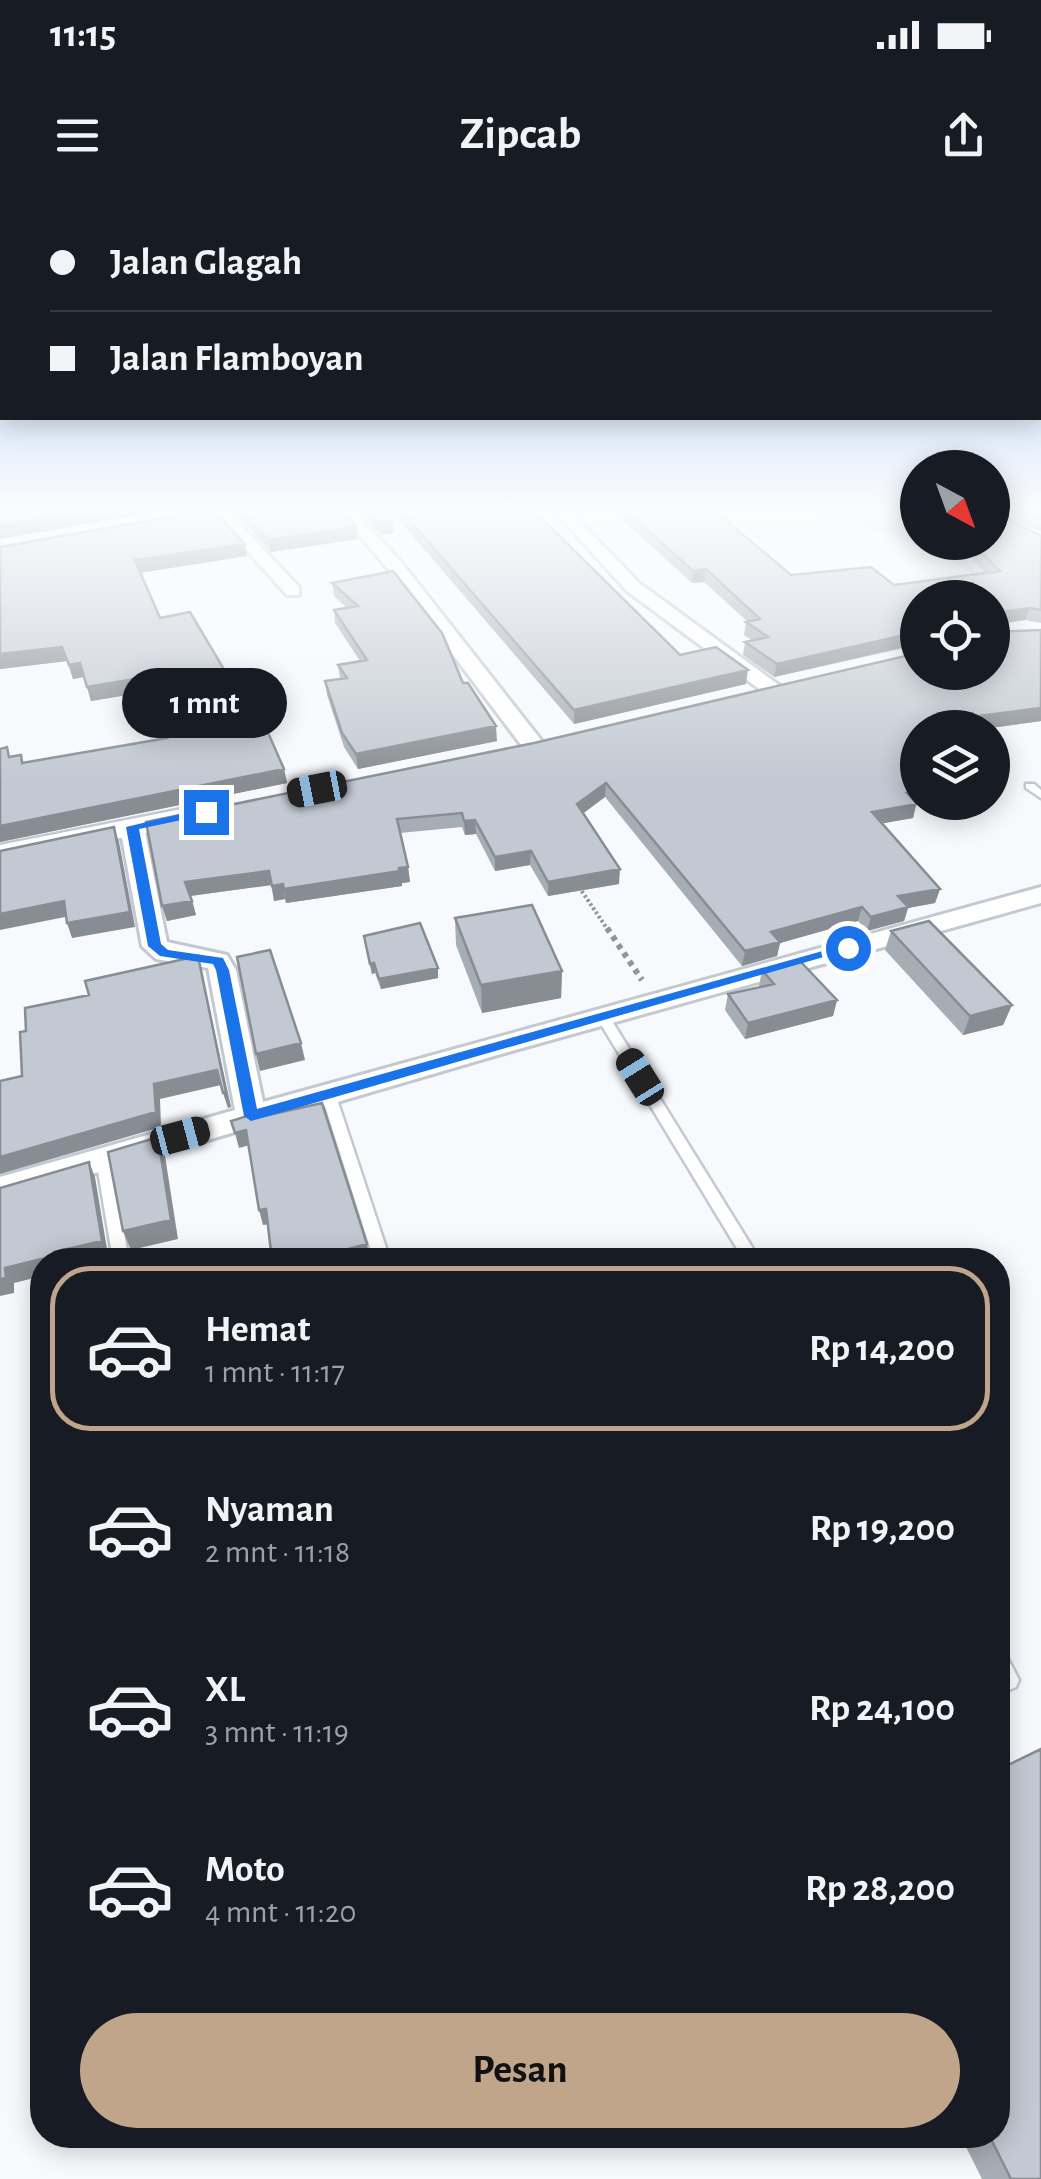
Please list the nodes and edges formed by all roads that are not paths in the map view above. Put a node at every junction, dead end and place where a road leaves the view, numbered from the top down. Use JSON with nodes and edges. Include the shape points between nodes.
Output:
{"nodes":[{"id":1,"x":423,"y":599,"type":"edge"},
{"id":2,"x":649,"y":599,"type":"edge"},
{"id":3,"x":806,"y":682,"type":"edge"},
{"id":4,"x":773,"y":690,"type":"junction"},
{"id":5,"x":736,"y":698,"type":"edge"},
{"id":6,"x":542,"y":742,"type":"joint"},
{"id":7,"x":502,"y":751,"type":"edge"},
{"id":8,"x":1030,"y":786,"type":"dead end"},
{"id":9,"x":1041,"y":795,"type":"edge"},
{"id":10,"x":230,"y":807,"type":"edge"},
{"id":11,"x":132,"y":827,"type":"junction"},
{"id":12,"x":0,"y":854,"type":"edge"},
{"id":13,"x":1041,"y":895,"type":"edge"},
{"id":14,"x":602,"y":1016,"type":"junction"},
{"id":15,"x":328,"y":1094,"type":"junction"},
{"id":16,"x":251,"y":1116,"type":"junction"},
{"id":17,"x":102,"y":1159,"type":"junction"},
{"id":18,"x":0,"y":1188,"type":"edge"},
{"id":19,"x":119,"y":1248,"type":"edge"},
{"id":20,"x":378,"y":1248,"type":"edge"},
{"id":21,"x":745,"y":1248,"type":"edge"}],
"edges":[{"from":1,"to":6,"type":"street"},
{"from":2,"to":4,"type":"street"},
{"from":3,"to":4,"type":"street"},
{"from":4,"to":5,"type":"street"},
{"from":6,"to":7,"type":"street"},
{"from":8,"to":9,"type":"lane"},
{"from":10,"to":11,"type":"street"},
{"from":11,"to":12,"type":"street"},
{"from":11,"to":16,"type":"street","via":[[155,946],[218,960]]},
{"from":13,"to":14,"type":"street"},
{"from":14,"to":15,"type":"street"},
{"from":14,"to":21,"type":"lane"},
{"from":15,"to":16,"type":"street"},
{"from":15,"to":20,"type":"lane"},
{"from":16,"to":17,"type":"street"},
{"from":17,"to":18,"type":"street"},
{"from":17,"to":19,"type":"lane"}]}
